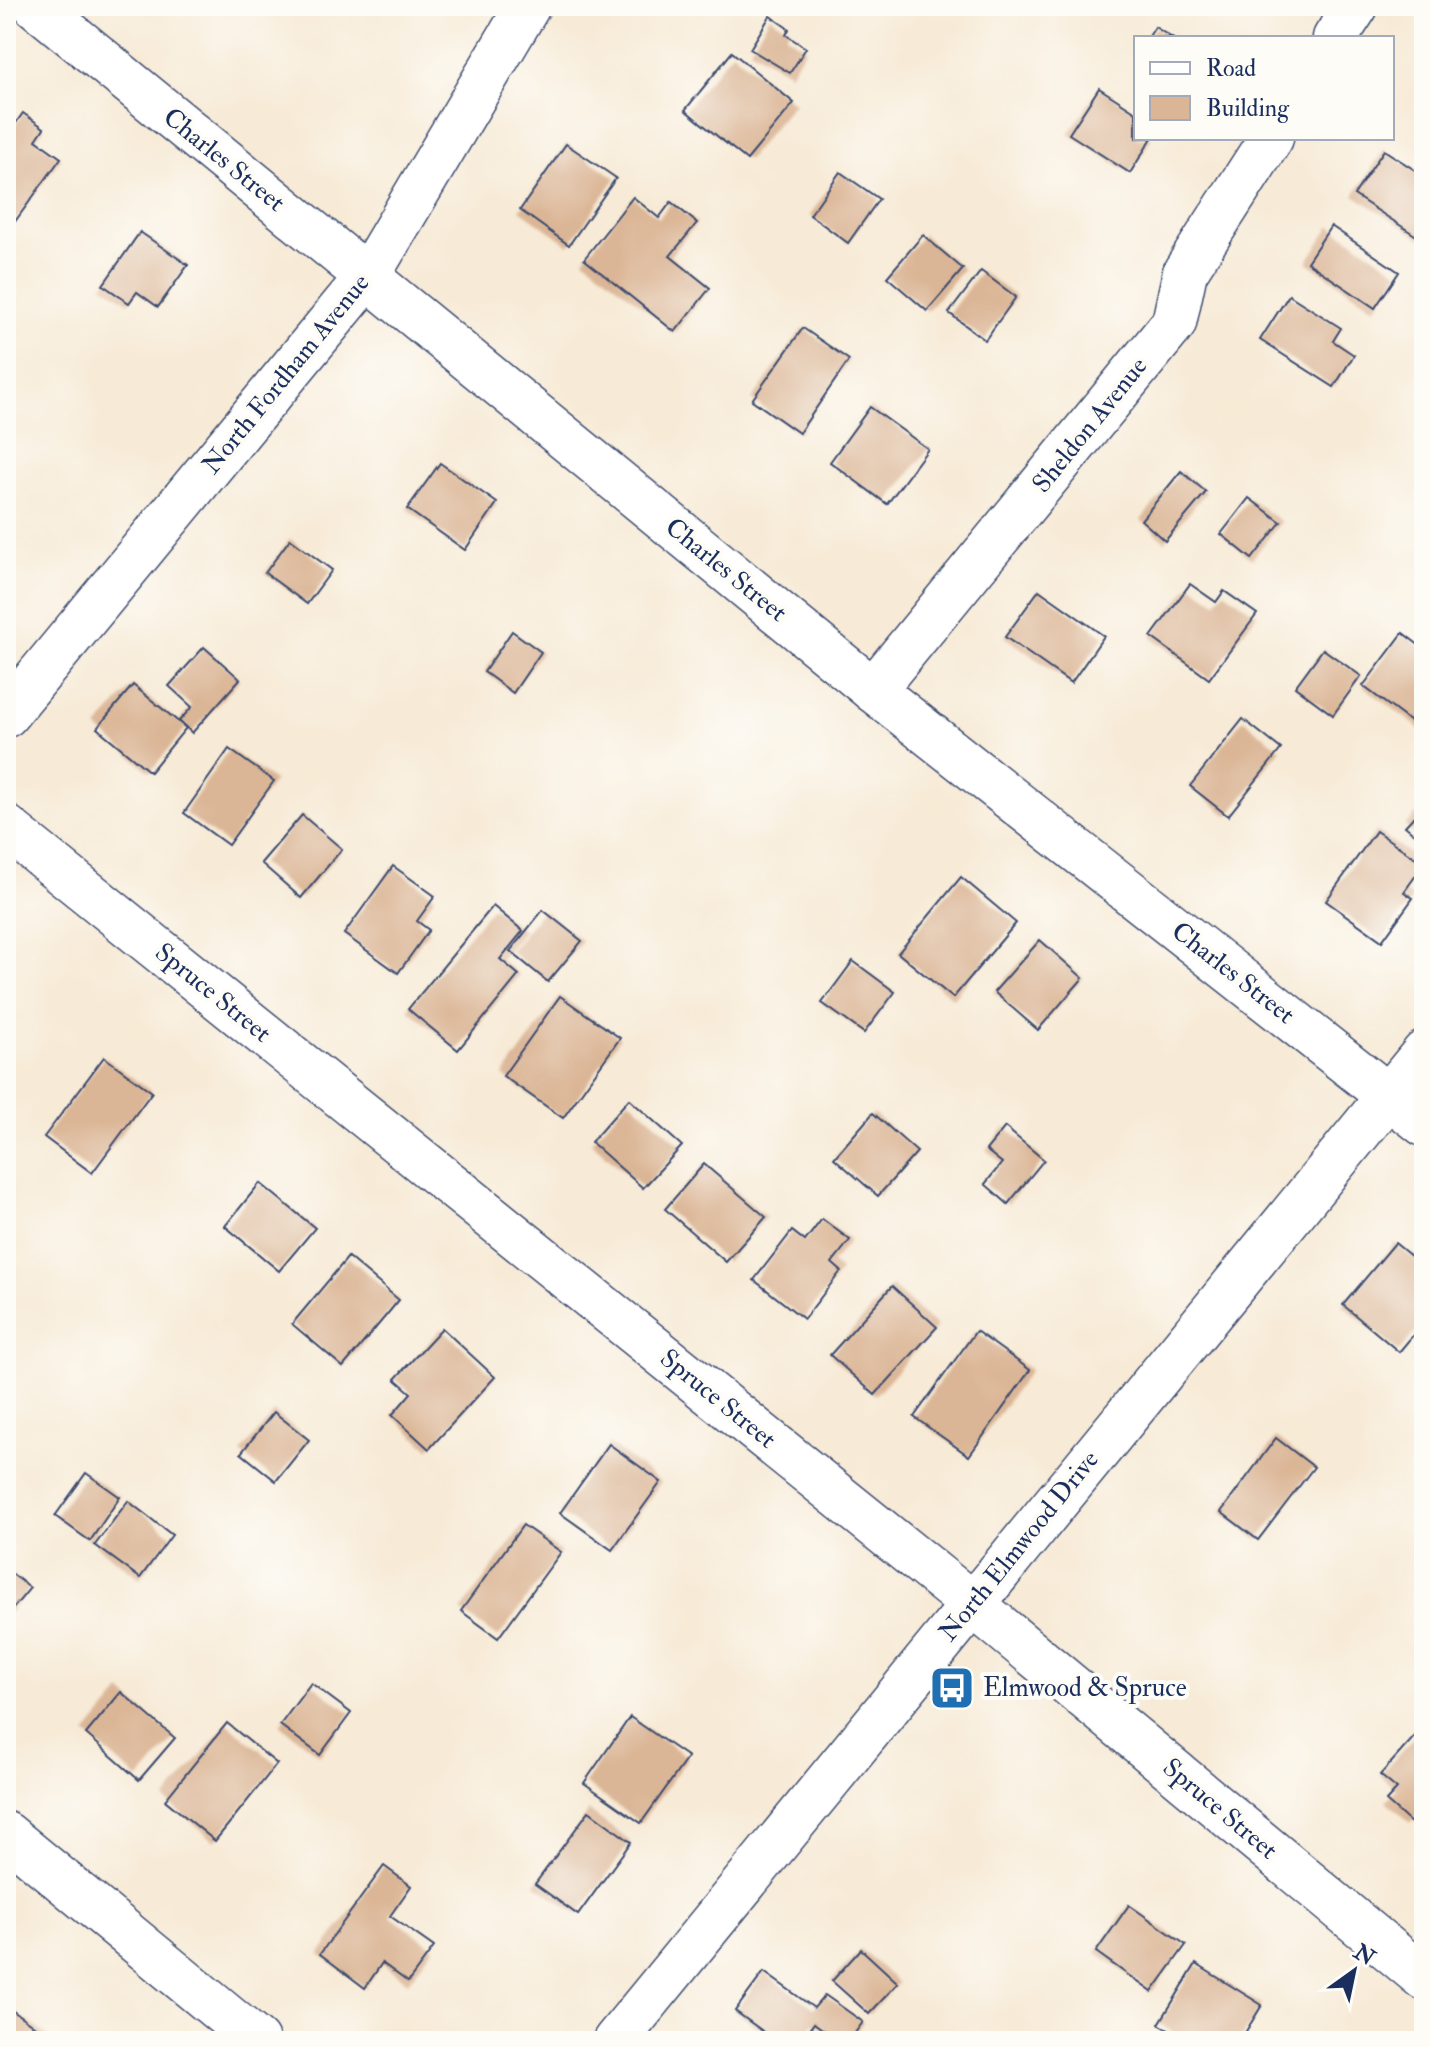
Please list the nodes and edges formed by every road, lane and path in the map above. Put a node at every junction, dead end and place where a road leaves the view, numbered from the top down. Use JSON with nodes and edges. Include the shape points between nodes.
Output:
{"nodes":[{"id":1,"x":36,"y":6,"type":"edge"},
{"id":2,"x":528,"y":6,"type":"edge"},
{"id":3,"x":1356,"y":6,"type":"edge"},
{"id":4,"x":1336,"y":36,"type":"edge"},
{"id":5,"x":1270,"y":140,"type":"edge"},
{"id":6,"x":367,"y":277,"type":"junction"},
{"id":7,"x":873,"y":690,"type":"junction"},
{"id":8,"x":6,"y":715,"type":"edge"},
{"id":9,"x":6,"y":827,"type":"edge"},
{"id":10,"x":1424,"y":1053,"type":"edge"},
{"id":11,"x":1388,"y":1095,"type":"junction"},
{"id":12,"x":1424,"y":1124,"type":"edge"},
{"id":13,"x":971,"y":1603,"type":"junction"},
{"id":14,"x":6,"y":1834,"type":"edge"},
{"id":15,"x":1424,"y":1978,"type":"edge"},
{"id":16,"x":257,"y":2041,"type":"edge"},
{"id":17,"x":615,"y":2041,"type":"edge"}],
"edges":[{"from":1,"to":6,"type":"street","name":"Charles Street"},
{"from":2,"to":6,"type":"street","name":"North Fordham Avenue"},
{"from":3,"to":4,"type":"street"},
{"from":5,"to":7,"type":"street","name":"Sheldon Avenue","via":[[1185,272],[1174,323]]},
{"from":6,"to":7,"type":"street","name":"Charles Street"},
{"from":6,"to":8,"type":"street","name":"North Fordham Avenue"},
{"from":7,"to":11,"type":"street","name":"Charles Street"},
{"from":9,"to":13,"type":"street","name":"Spruce Street"},
{"from":10,"to":11,"type":"street","name":"North Elmwood Drive"},
{"from":11,"to":12,"type":"street","name":"Charles Street"},
{"from":11,"to":13,"type":"street","name":"North Elmwood Drive"},
{"from":13,"to":15,"type":"street","name":"Spruce Street"},
{"from":13,"to":17,"type":"street","name":"North Elmwood Drive"},
{"from":14,"to":16,"type":"street"}]}
